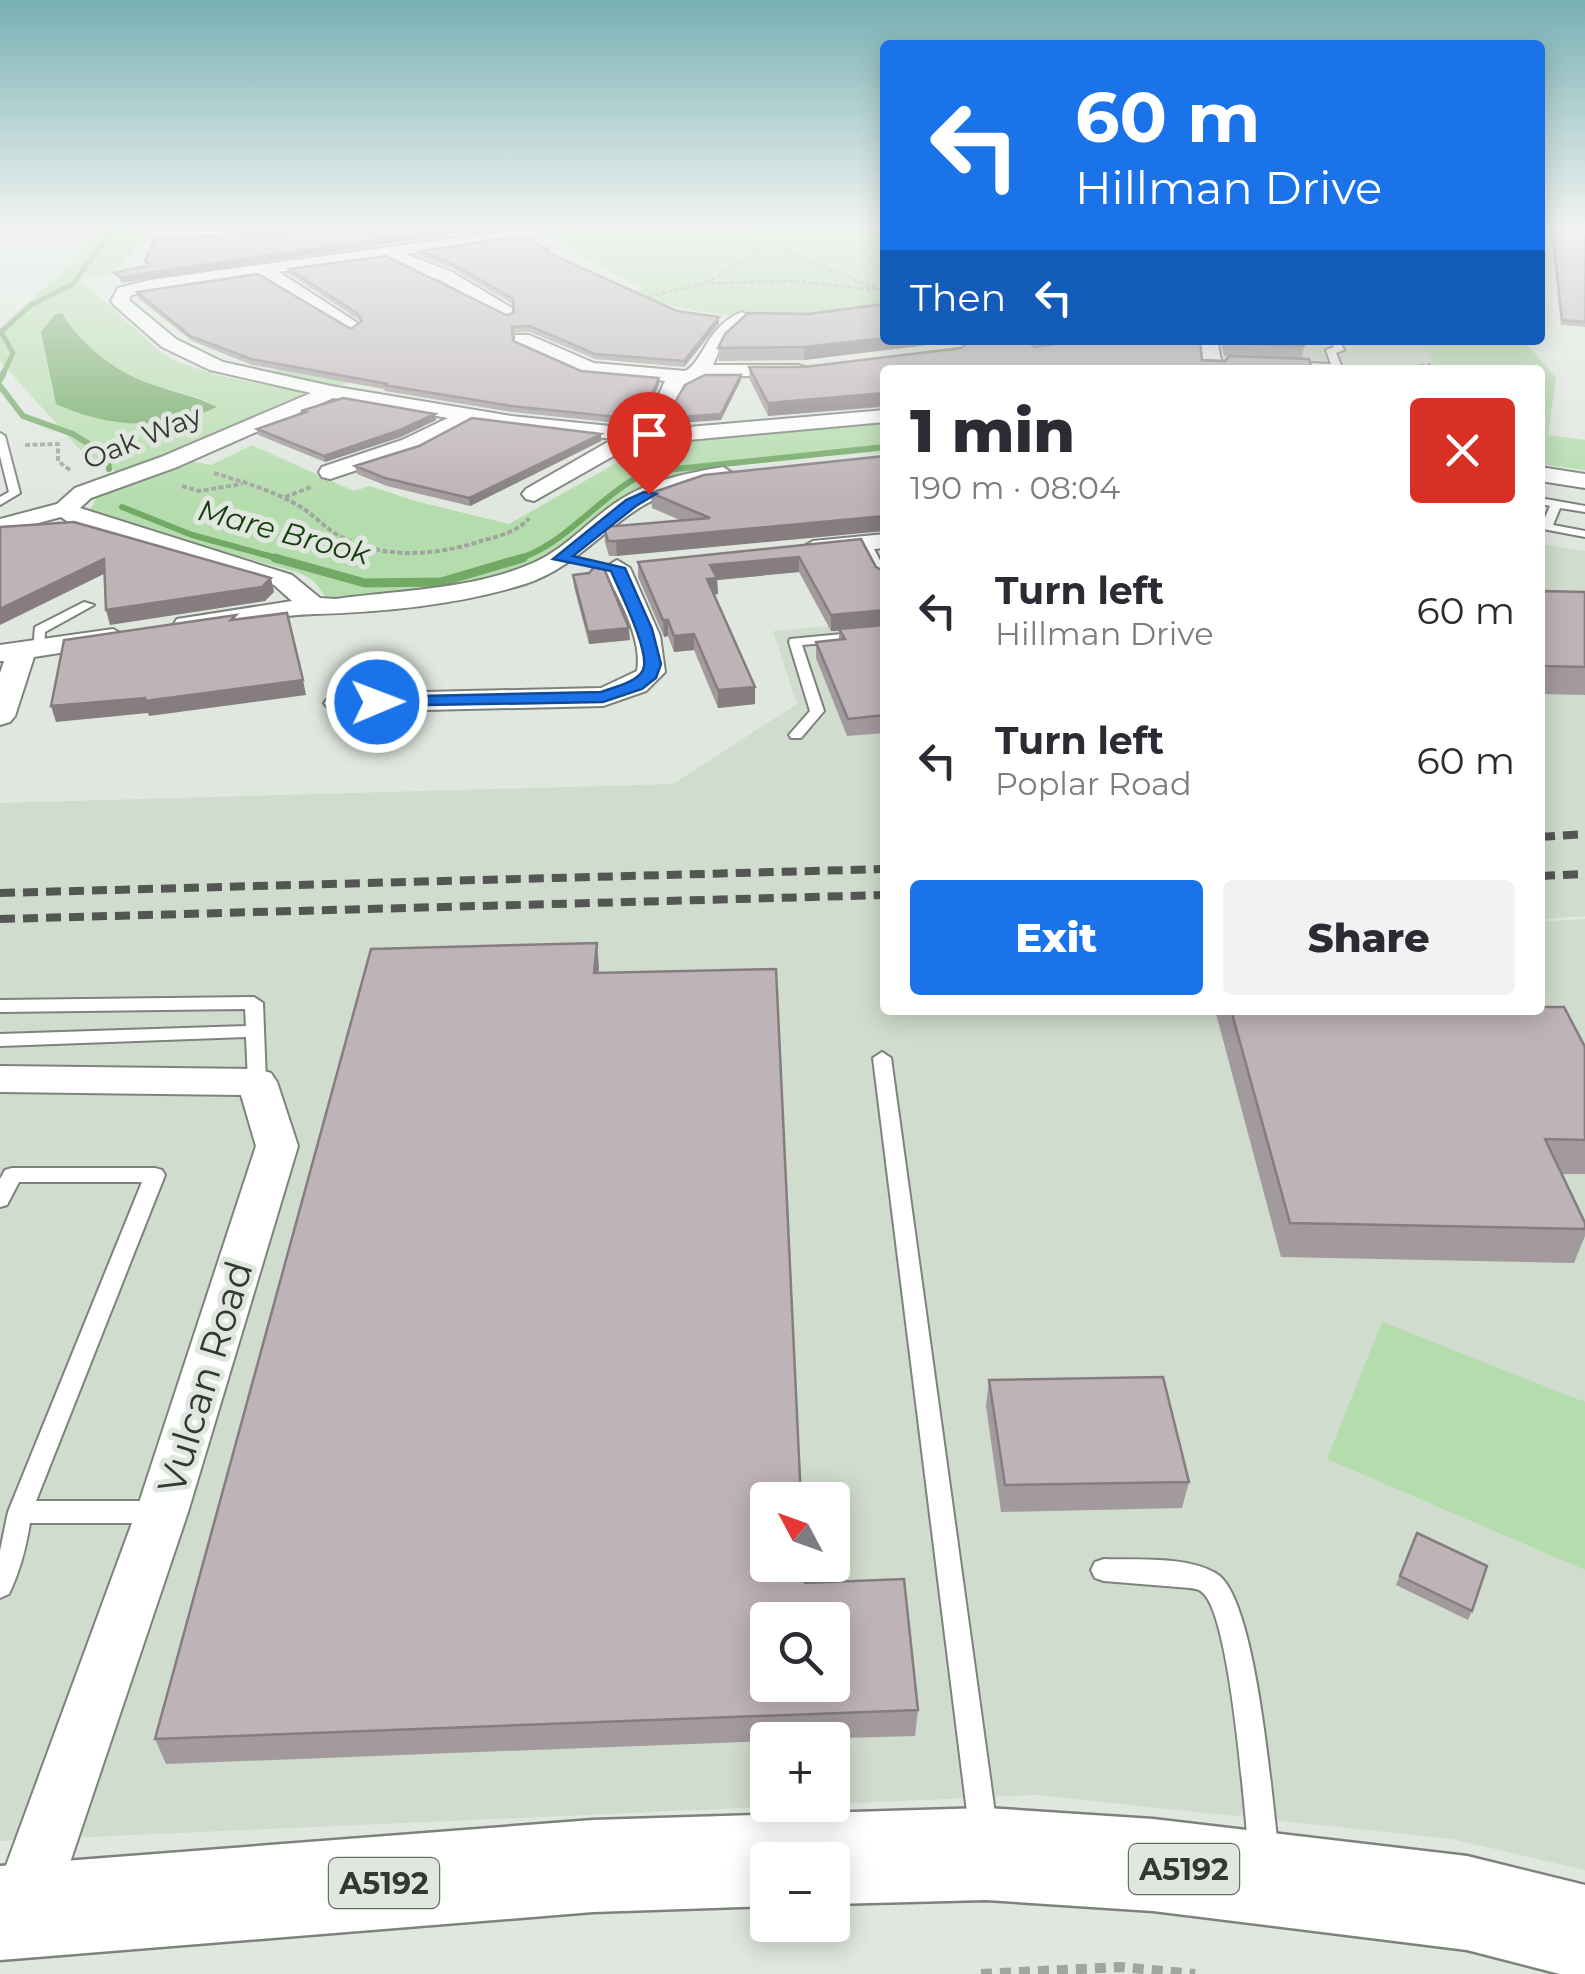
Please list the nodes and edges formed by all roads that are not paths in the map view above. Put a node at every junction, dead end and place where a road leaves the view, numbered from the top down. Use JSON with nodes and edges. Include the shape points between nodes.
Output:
{"nodes":[{"id":1,"x":141,"y":319,"type":"edge"},
{"id":2,"x":739,"y":319,"type":"edge"},
{"id":3,"x":546,"y":334,"type":"edge"},
{"id":4,"x":522,"y":340,"type":"junction"},
{"id":5,"x":499,"y":345,"type":"edge"},
{"id":6,"x":1338,"y":345,"type":"edge"},
{"id":7,"x":1270,"y":364,"type":"edge"},
{"id":8,"x":1284,"y":365,"type":"edge"},
{"id":9,"x":1336,"y":365,"type":"edge"},
{"id":10,"x":824,"y":369,"type":"edge"},
{"id":11,"x":692,"y":374,"type":"junction"},
{"id":12,"x":332,"y":392,"type":"junction"},
{"id":13,"x":470,"y":414,"type":"junction"},
{"id":14,"x":880,"y":417,"type":"edge"},
{"id":15,"x":633,"y":436,"type":"junction"},
{"id":16,"x":2,"y":442,"type":"edge"},
{"id":17,"x":756,"y":470,"type":"edge"},
{"id":18,"x":331,"y":473,"type":"dead end"},
{"id":19,"x":1545,"y":475,"type":"edge"},
{"id":20,"x":1585,"y":481,"type":"edge"},
{"id":21,"x":534,"y":499,"type":"road end"},
{"id":22,"x":0,"y":502,"type":"edge"},
{"id":23,"x":1545,"y":502,"type":"edge"},
{"id":24,"x":1556,"y":504,"type":"junction"},
{"id":25,"x":65,"y":510,"type":"junction"},
{"id":26,"x":1585,"y":510,"type":"edge"},
{"id":27,"x":0,"y":526,"type":"edge"},
{"id":28,"x":1585,"y":534,"type":"edge"},
{"id":29,"x":875,"y":542,"type":"edge"},
{"id":30,"x":789,"y":550,"type":"edge"},
{"id":31,"x":561,"y":559,"type":"junction"},
{"id":32,"x":88,"y":605,"type":"dead end"},
{"id":33,"x":313,"y":606,"type":"junction"},
{"id":34,"x":167,"y":628,"type":"edge"},
{"id":35,"x":132,"y":634,"type":"edge"},
{"id":36,"x":880,"y":634,"type":"edge"},
{"id":37,"x":20,"y":650,"type":"edge"},
{"id":38,"x":338,"y":703,"type":"dead end"},
{"id":39,"x":0,"y":716,"type":"edge"},
{"id":40,"x":796,"y":735,"type":"dead end"},
{"id":41,"x":0,"y":1006,"type":"edge"},
{"id":42,"x":256,"y":1031,"type":"junction"},
{"id":43,"x":0,"y":1040,"type":"edge"},
{"id":44,"x":882,"y":1058,"type":"dead end"},
{"id":45,"x":0,"y":1079,"type":"edge"},
{"id":46,"x":256,"y":1082,"type":"junction"},
{"id":47,"x":0,"y":1200,"type":"edge"},
{"id":48,"x":20,"y":1512,"type":"junction"},
{"id":49,"x":162,"y":1512,"type":"junction"},
{"id":50,"x":1104,"y":1570,"type":"dead end"},
{"id":51,"x":0,"y":1586,"type":"edge"},
{"id":52,"x":986,"y":1854,"type":"junction"},
{"id":53,"x":850,"y":1858,"type":"edge"},
{"id":54,"x":750,"y":1861,"type":"edge"},
{"id":55,"x":1267,"y":1879,"type":"junction"},
{"id":56,"x":11,"y":1912,"type":"edge"},
{"id":57,"x":1585,"y":1933,"type":"edge"}],
"edges":[{"from":1,"to":12,"type":"street","via":[[192,356],[245,375]]},
{"from":2,"to":11,"type":"street","via":[[714,340]]},
{"from":3,"to":4,"type":"street"},
{"from":4,"to":5,"type":"street"},
{"from":4,"to":11,"type":"street","via":[[590,369]]},
{"from":6,"to":9,"type":"lane","via":[[1340,350],[1330,350]]},
{"from":7,"to":8,"type":"lane"},
{"from":10,"to":11,"type":"street"},
{"from":11,"to":15,"type":"street","via":[[673,384],[659,417]]},
{"from":12,"to":13,"type":"street"},
{"from":12,"to":25,"type":"street","name":"Oak Way","via":[[173,472],[108,484],[83,493]]},
{"from":13,"to":15,"type":"street"},
{"from":13,"to":18,"type":"street","via":[[410,445]]},
{"from":14,"to":15,"type":"street"},
{"from":15,"to":21,"type":"street"},
{"from":16,"to":22,"type":"lane","via":[[15,494]]},
{"from":17,"to":31,"type":"street","via":[[668,486],[631,503]]},
{"from":19,"to":20,"type":"street"},
{"from":23,"to":24,"type":"lane"},
{"from":24,"to":26,"type":"lane"},
{"from":24,"to":28,"type":"lane","via":[[1546,527]]},
{"from":25,"to":27,"type":"street"},
{"from":25,"to":33,"type":"street","name":"Oak Way","via":[[283,580]]},
{"from":29,"to":30,"type":"street"},
{"from":31,"to":33,"type":"street","via":[[493,584]]},
{"from":31,"to":38,"type":"street","via":[[627,567],[653,664],[636,686],[603,697]]},
{"from":32,"to":37,"type":"lane","via":[[39,630]]},
{"from":33,"to":34,"type":"street"},
{"from":35,"to":37,"type":"street"},
{"from":36,"to":40,"type":"lane","via":[[794,642],[817,711]]},
{"from":37,"to":39,"type":"street"},
{"from":41,"to":42,"type":"lane","via":[[246,1001],[256,1009]]},
{"from":42,"to":43,"type":"lane"},
{"from":42,"to":46,"type":"lane"},
{"from":44,"to":52,"type":"lane"},
{"from":45,"to":46,"type":"street"},
{"from":46,"to":49,"type":"street","name":"Vulcan Road","via":[[276,1146]]},
{"from":47,"to":48,"type":"lane","via":[[12,1175],[155,1175]]},
{"from":48,"to":49,"type":"lane"},
{"from":48,"to":51,"type":"lane"},
{"from":49,"to":56,"type":"street","name":"Vulcan Road"},
{"from":50,"to":55,"type":"lane","via":[[1203,1579],[1219,1590],[1239,1656]]},
{"from":52,"to":53,"type":"highway","number":"A5192"},
{"from":52,"to":55,"type":"highway","number":"A5192"},
{"from":54,"to":56,"type":"highway","number":"A5192","via":[[592,1866]]},
{"from":55,"to":57,"type":"highway","number":"A5192","via":[[1467,1903]]}]}
